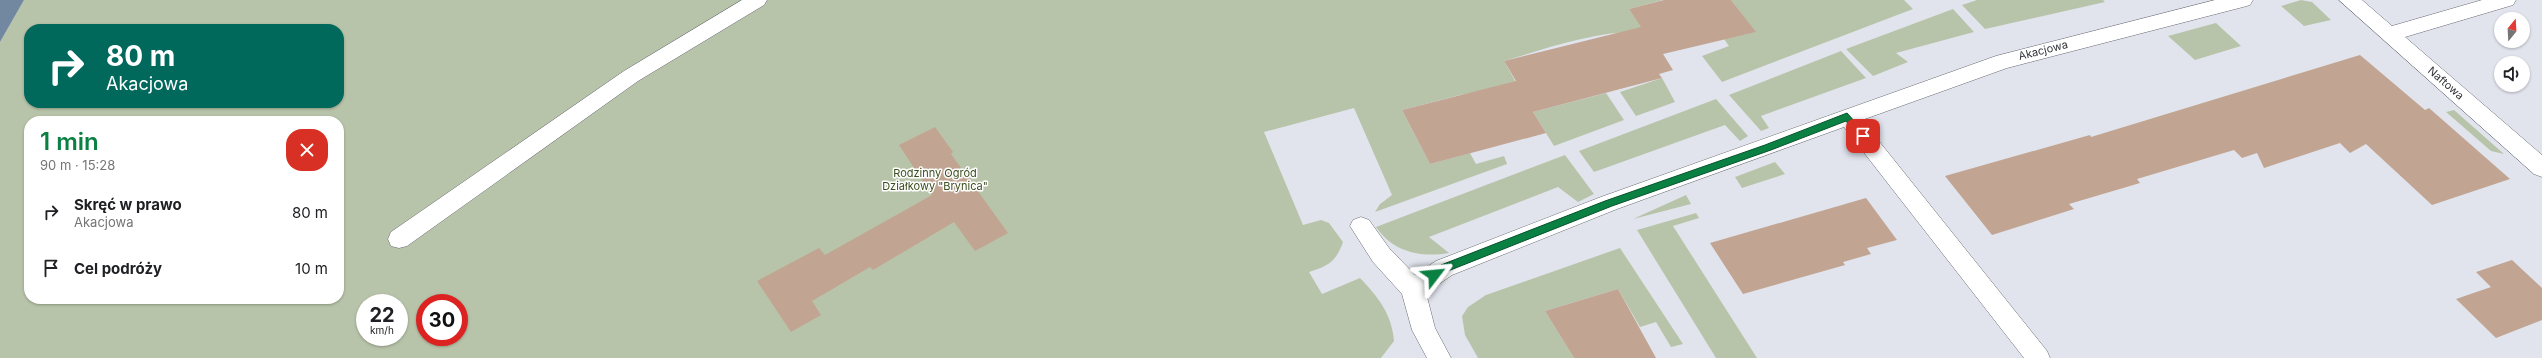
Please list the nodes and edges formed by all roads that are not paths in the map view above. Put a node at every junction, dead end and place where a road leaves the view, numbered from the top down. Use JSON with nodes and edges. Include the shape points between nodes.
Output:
{"nodes":[{"id":1,"x":757,"y":0,"type":"edge"},
{"id":2,"x":2243,"y":0,"type":"edge"},
{"id":3,"x":2349,"y":0,"type":"edge"},
{"id":4,"x":2506,"y":0,"type":"edge"},
{"id":5,"x":2391,"y":34,"type":"junction"},
{"id":6,"x":1847,"y":116,"type":"junction"},
{"id":7,"x":2542,"y":168,"type":"edge"},
{"id":8,"x":1361,"y":226,"type":"dead end"},
{"id":9,"x":399,"y":238,"type":"dead end"},
{"id":10,"x":1413,"y":289,"type":"junction"},
{"id":11,"x":1439,"y":358,"type":"edge"},
{"id":12,"x":2038,"y":358,"type":"edge"}],
"edges":[{"from":1,"to":9,"type":"street","via":[[631,76]]},
{"from":2,"to":6,"type":"street","name":"Akacjowa","via":[[2003,61]]},
{"from":3,"to":5,"type":"street","name":"Naftowa"},
{"from":4,"to":5,"type":"street"},
{"from":5,"to":7,"type":"street","name":"Naftowa"},
{"from":6,"to":10,"type":"street","name":"Akacjowa","via":[[1768,147],[1608,203],[1444,268]]},
{"from":6,"to":12,"type":"street"},
{"from":8,"to":10,"type":"street","via":[[1381,255]]},
{"from":10,"to":11,"type":"street","via":[[1424,330]]}]}
